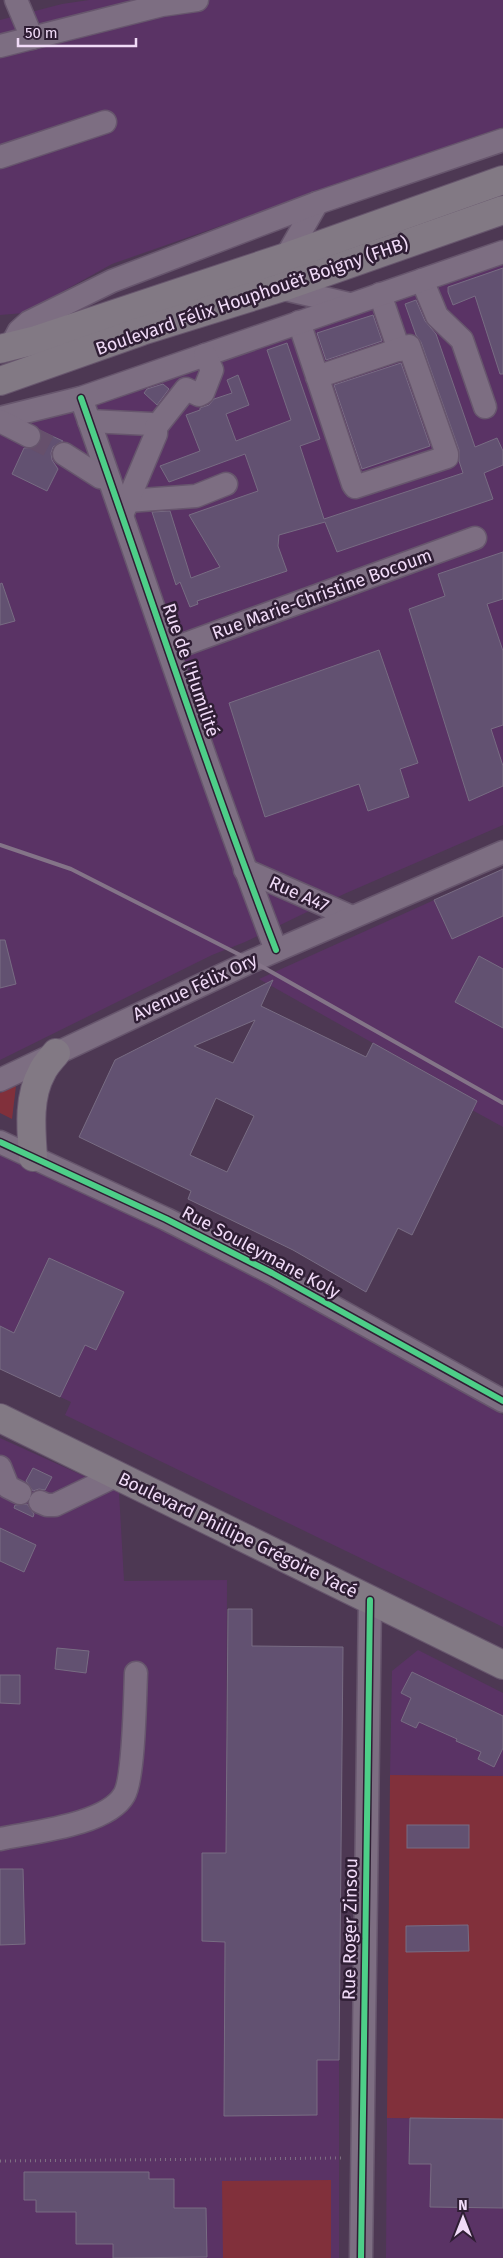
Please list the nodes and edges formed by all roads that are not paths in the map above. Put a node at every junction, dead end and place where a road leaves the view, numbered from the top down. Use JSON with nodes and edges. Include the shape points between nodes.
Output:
{"nodes":[{"id":1,"x":16,"y":0,"type":"edge"},
{"id":2,"x":197,"y":0,"type":"edge"},
{"id":3,"x":32,"y":38,"type":"junction"},
{"id":4,"x":0,"y":46,"type":"edge"},
{"id":5,"x":105,"y":122,"type":"dead end"},
{"id":6,"x":503,"y":140,"type":"edge"},
{"id":7,"x":0,"y":157,"type":"edge"},
{"id":8,"x":503,"y":180,"type":"edge"},
{"id":9,"x":317,"y":204,"type":"junction"},
{"id":10,"x":503,"y":210,"type":"edge"},
{"id":11,"x":503,"y":252,"type":"edge"},
{"id":12,"x":286,"y":257,"type":"junction"},
{"id":13,"x":422,"y":280,"type":"junction"},
{"id":14,"x":280,"y":288,"type":"junction"},
{"id":15,"x":380,"y":294,"type":"junction"},
{"id":16,"x":349,"y":304,"type":"junction"},
{"id":17,"x":299,"y":322,"type":"junction"},
{"id":18,"x":5,"y":347,"type":"edge"},
{"id":19,"x":399,"y":350,"type":"junction"},
{"id":20,"x":205,"y":355,"type":"junction"},
{"id":21,"x":318,"y":377,"type":"junction"},
{"id":22,"x":0,"y":381,"type":"edge"},
{"id":23,"x":81,"y":398,"type":"junction"},
{"id":24,"x":485,"y":407,"type":"dead end"},
{"id":25,"x":0,"y":419,"type":"edge"},
{"id":26,"x":89,"y":421,"type":"junction"},
{"id":27,"x":156,"y":427,"type":"junction"},
{"id":28,"x":29,"y":436,"type":"tunnel mouth"},
{"id":29,"x":64,"y":454,"type":"tunnel mouth"},
{"id":30,"x":110,"y":479,"type":"junction"},
{"id":31,"x":226,"y":484,"type":"dead end"},
{"id":32,"x":125,"y":508,"type":"junction"},
{"id":33,"x":475,"y":538,"type":"dead end"},
{"id":34,"x":169,"y":650,"type":"junction"},
{"id":35,"x":503,"y":852,"type":"edge"},
{"id":36,"x":245,"y":870,"type":"junction"},
{"id":37,"x":352,"y":917,"type":"junction"},
{"id":38,"x":276,"y":950,"type":"junction"},
{"id":39,"x":56,"y":1053,"type":"junction"},
{"id":40,"x":0,"y":1080,"type":"edge"},
{"id":41,"x":0,"y":1142,"type":"edge"},
{"id":42,"x":32,"y":1157,"type":"junction"},
{"id":43,"x":503,"y":1401,"type":"edge"},
{"id":44,"x":0,"y":1418,"type":"edge"},
{"id":45,"x":0,"y":1467,"type":"edge"},
{"id":46,"x":117,"y":1476,"type":"junction"},
{"id":47,"x":370,"y":1600,"type":"junction"},
{"id":48,"x":503,"y":1666,"type":"edge"},
{"id":49,"x":136,"y":1673,"type":"dead end"},
{"id":50,"x":0,"y":1839,"type":"edge"},
{"id":51,"x":361,"y":2258,"type":"edge"}],
"edges":[{"from":1,"to":3,"type":"street"},
{"from":2,"to":3,"type":"street","via":[[153,7]]},
{"from":3,"to":4,"type":"street"},
{"from":5,"to":7,"type":"street"},
{"from":6,"to":9,"type":"street","name":"Boulevard Félix Houphouët Boigny (FHB)"},
{"from":8,"to":12,"type":"main road","name":"Boulevard Félix Houphouët Boigny (FHB)"},
{"from":9,"to":12,"type":"street","name":"Boulevard Félix Houphouët Boigny (FHB)"},
{"from":9,"to":18,"type":"street","name":"Boulevard Félix Houphouët Boigny (FHB)","via":[[112,281],[29,322]]},
{"from":10,"to":14,"type":"main road","name":"Boulevard Félix Houphouët Boigny (FHB)"},
{"from":11,"to":13,"type":"street"},
{"from":12,"to":18,"type":"main road","name":"Boulevard Félix Houphouët Boigny (FHB)","via":[[36,340]]},
{"from":13,"to":15,"type":"street"},
{"from":13,"to":24,"type":"street","via":[[437,316],[462,340]]},
{"from":14,"to":16,"type":"street"},
{"from":14,"to":22,"type":"main road","name":"Boulevard Félix Houphouët Boigny (FHB)","via":[[142,331]]},
{"from":15,"to":16,"type":"street"},
{"from":15,"to":19,"type":"street"},
{"from":16,"to":17,"type":"street"},
{"from":17,"to":20,"type":"street"},
{"from":17,"to":21,"type":"street"},
{"from":19,"to":21,"type":"street"},
{"from":19,"to":21,"type":"street","via":[[409,346],[447,454],[444,459],[355,488]]},
{"from":20,"to":23,"type":"street"},
{"from":20,"to":27,"type":"street","via":[[212,370],[203,393],[184,391]]},
{"from":23,"to":25,"type":"street"},
{"from":23,"to":26,"type":"street","name":"Rue de l'Humilité"},
{"from":25,"to":28,"type":"street"},
{"from":26,"to":27,"type":"street","via":[[151,424]]},
{"from":26,"to":30,"type":"street","name":"Rue de l'Humilité"},
{"from":27,"to":32,"type":"street","via":[[156,434]]},
{"from":29,"to":30,"type":"street","via":[[100,477]]},
{"from":30,"to":32,"type":"street","name":"Rue de l'Humilité"},
{"from":31,"to":32,"type":"street","via":[[196,496]]},
{"from":32,"to":34,"type":"street","name":"Rue de l'Humilité"},
{"from":33,"to":34,"type":"street","name":"Rue Marie-Christine Bocoum"},
{"from":34,"to":36,"type":"street","name":"Rue de l'Humilité"},
{"from":35,"to":37,"type":"street","name":"Avenue Félix Ory"},
{"from":36,"to":37,"type":"street","name":"Rue A47"},
{"from":36,"to":38,"type":"street","name":"Rue de l'Humilité"},
{"from":37,"to":38,"type":"street","name":"Avenue Félix Ory"},
{"from":38,"to":39,"type":"street","name":"Avenue Félix Ory"},
{"from":39,"to":40,"type":"street","name":"Avenue Félix Ory"},
{"from":39,"to":42,"type":"main road","via":[[42,1071],[35,1089]]},
{"from":41,"to":42,"type":"street","name":"Rue Souleymane Koly"},
{"from":42,"to":43,"type":"street","name":"Rue Souleymane Koly","via":[[272,1273]]},
{"from":44,"to":46,"type":"main road","name":"Boulevard Phillipe Grégoire Yacé"},
{"from":45,"to":46,"type":"street","via":[[8,1487],[47,1505],[55,1505]]},
{"from":46,"to":47,"type":"main road","name":"Boulevard Phillipe Grégoire Yacé"},
{"from":47,"to":48,"type":"main road","name":"Boulevard Phillipe Grégoire Yacé"},
{"from":47,"to":51,"type":"street","name":"Rue Roger Zinsou"},
{"from":49,"to":50,"type":"street","via":[[129,1776],[124,1796],[103,1815]]}]}
